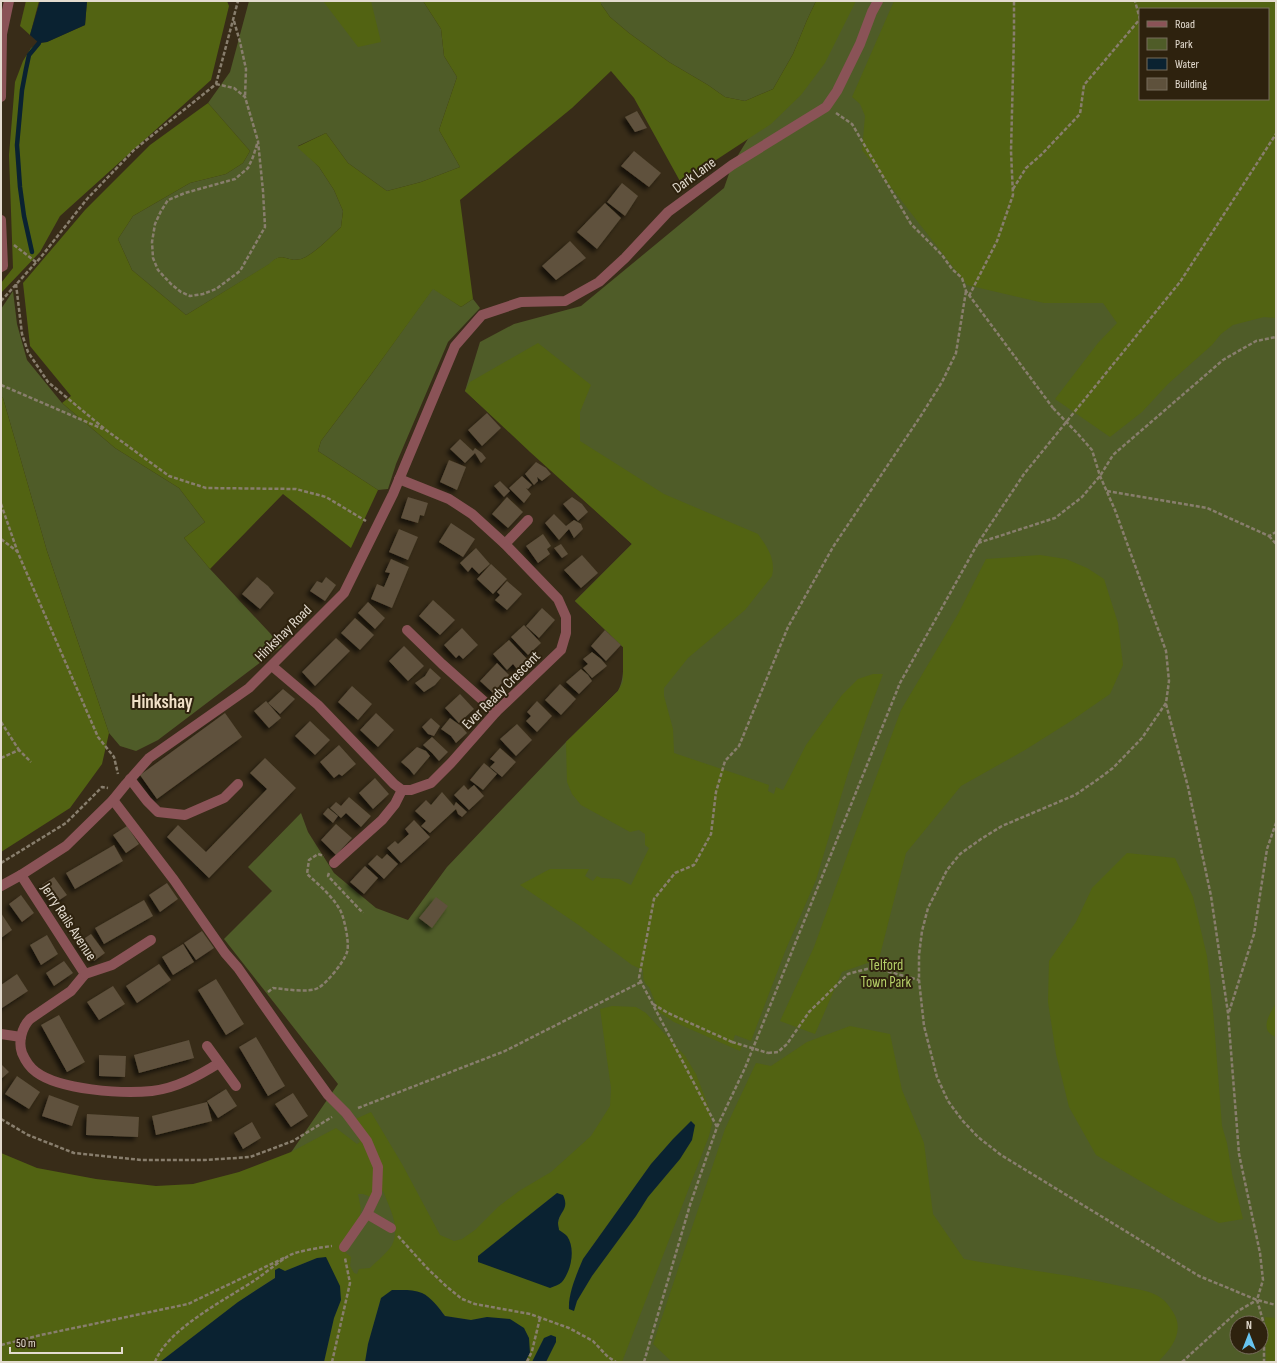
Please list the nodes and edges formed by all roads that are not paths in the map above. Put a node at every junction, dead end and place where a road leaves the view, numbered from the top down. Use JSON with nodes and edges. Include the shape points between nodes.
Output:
{"nodes":[{"id":1,"x":9,"y":1,"type":"edge"},
{"id":2,"x":878,"y":1,"type":"edge"},
{"id":3,"x":3,"y":13,"type":"edge"},
{"id":4,"x":1,"y":97,"type":"edge"},
{"id":5,"x":1,"y":220,"type":"edge"},
{"id":6,"x":1,"y":227,"type":"edge"},
{"id":7,"x":1,"y":267,"type":"edge"},
{"id":8,"x":482,"y":315,"type":"joint"},
{"id":9,"x":400,"y":479,"type":"junction"},
{"id":10,"x":528,"y":520,"type":"dead end"},
{"id":11,"x":505,"y":544,"type":"junction"},
{"id":12,"x":407,"y":630,"type":"dead end"},
{"id":13,"x":272,"y":666,"type":"junction"},
{"id":14,"x":496,"y":712,"type":"junction"},
{"id":15,"x":130,"y":779,"type":"junction"},
{"id":16,"x":238,"y":784,"type":"dead end"},
{"id":17,"x":402,"y":790,"type":"junction"},
{"id":18,"x":113,"y":800,"type":"junction"},
{"id":19,"x":334,"y":863,"type":"road end"},
{"id":20,"x":21,"y":876,"type":"junction"},
{"id":21,"x":1,"y":886,"type":"edge"},
{"id":22,"x":151,"y":940,"type":"dead end"},
{"id":23,"x":85,"y":974,"type":"junction"},
{"id":24,"x":1,"y":1034,"type":"edge"},
{"id":25,"x":21,"y":1037,"type":"junction"},
{"id":26,"x":207,"y":1046,"type":"dead end"},
{"id":27,"x":219,"y":1063,"type":"junction"},
{"id":28,"x":236,"y":1086,"type":"dead end"},
{"id":29,"x":367,"y":1214,"type":"junction"},
{"id":30,"x":391,"y":1228,"type":"road end"},
{"id":31,"x":344,"y":1247,"type":"road end"}],
"edges":[{"from":1,"to":3,"type":"street"},
{"from":2,"to":8,"type":"street","name":"Dark Lane","via":[[837,91],[826,107],[732,165],[668,212],[625,258],[598,282],[565,301],[522,302]]},
{"from":3,"to":4,"type":"street"},
{"from":5,"to":6,"type":"street"},
{"from":6,"to":7,"type":"street"},
{"from":8,"to":9,"type":"street","name":"Hinkshay Road","via":[[455,346]]},
{"from":9,"to":11,"type":"street","name":"Ever Ready Crescent","via":[[461,506]]},
{"from":9,"to":13,"type":"street","name":"Hinkshay Road","via":[[344,592]]},
{"from":10,"to":11,"type":"street"},
{"from":11,"to":14,"type":"street","name":"Ever Ready Crescent","via":[[558,598],[566,616],[566,633],[561,650]]},
{"from":12,"to":14,"type":"street"},
{"from":13,"to":15,"type":"street","name":"Hinkshay Road","via":[[249,688],[149,758]]},
{"from":13,"to":17,"type":"street","via":[[318,705]]},
{"from":14,"to":17,"type":"street","name":"Ever Ready Crescent","via":[[431,784]]},
{"from":15,"to":16,"type":"street","via":[[158,812],[186,815],[224,798]]},
{"from":15,"to":18,"type":"street","name":"Hinkshay Road"},
{"from":17,"to":19,"type":"street","via":[[382,820]]},
{"from":18,"to":20,"type":"street","name":"Hinkshay Road","via":[[66,846]]},
{"from":18,"to":29,"type":"street","via":[[174,880],[328,1095],[346,1113],[367,1141],[378,1167],[376,1193]]},
{"from":20,"to":21,"type":"street","name":"Hinkshay Road"},
{"from":20,"to":23,"type":"street","name":"Jerry Rails Avenue"},
{"from":22,"to":23,"type":"street","via":[[112,965]]},
{"from":23,"to":25,"type":"street","name":"Jerry Rails Avenue","via":[[71,991],[30,1019]]},
{"from":24,"to":25,"type":"street"},
{"from":25,"to":27,"type":"street","via":[[23,1057],[36,1073],[78,1087],[152,1091],[174,1086]]},
{"from":26,"to":27,"type":"street"},
{"from":27,"to":28,"type":"street"},
{"from":29,"to":30,"type":"street"},
{"from":29,"to":31,"type":"street"}]}
